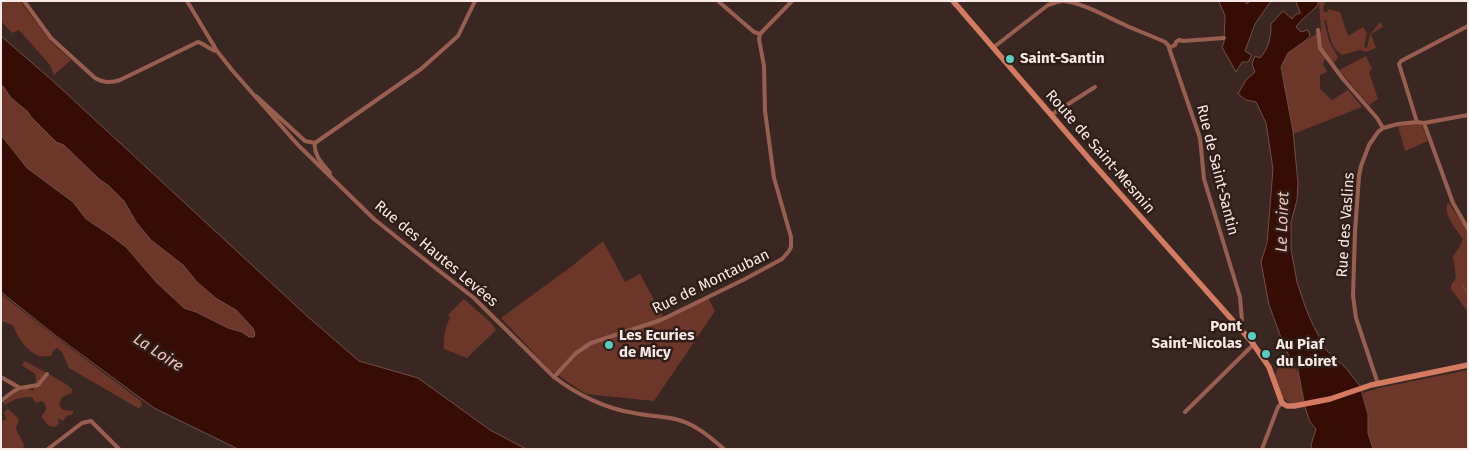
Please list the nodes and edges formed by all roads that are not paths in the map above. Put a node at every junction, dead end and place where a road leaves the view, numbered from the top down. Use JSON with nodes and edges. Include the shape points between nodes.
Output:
{"nodes":[{"id":1,"x":24,"y":1,"type":"edge"},
{"id":2,"x":186,"y":1,"type":"edge"},
{"id":3,"x":475,"y":1,"type":"edge"},
{"id":4,"x":718,"y":1,"type":"edge"},
{"id":5,"x":792,"y":1,"type":"edge"},
{"id":6,"x":953,"y":1,"type":"edge"},
{"id":7,"x":1063,"y":1,"type":"edge"},
{"id":8,"x":1047,"y":3,"type":"edge"},
{"id":9,"x":1468,"y":26,"type":"edge"},
{"id":10,"x":1318,"y":30,"type":"dead end"},
{"id":11,"x":205,"y":31,"type":"junction"},
{"id":12,"x":760,"y":34,"type":"junction"},
{"id":13,"x":1224,"y":38,"type":"dead end"},
{"id":14,"x":198,"y":42,"type":"junction"},
{"id":15,"x":994,"y":48,"type":"junction"},
{"id":16,"x":1169,"y":48,"type":"junction"},
{"id":17,"x":217,"y":51,"type":"junction"},
{"id":18,"x":1095,"y":86,"type":"dead end"},
{"id":19,"x":252,"y":95,"type":"junction"},
{"id":20,"x":1051,"y":114,"type":"junction"},
{"id":21,"x":1468,"y":115,"type":"edge"},
{"id":22,"x":1417,"y":122,"type":"junction"},
{"id":23,"x":1424,"y":124,"type":"junction"},
{"id":24,"x":1383,"y":128,"type":"junction"},
{"id":25,"x":315,"y":143,"type":"junction"},
{"id":26,"x":331,"y":177,"type":"junction"},
{"id":27,"x":1468,"y":229,"type":"edge"},
{"id":28,"x":1239,"y":328,"type":"junction"},
{"id":29,"x":1254,"y":344,"type":"junction"},
{"id":30,"x":1468,"y":366,"type":"edge"},
{"id":31,"x":47,"y":374,"type":"dead end"},
{"id":32,"x":1,"y":377,"type":"edge"},
{"id":33,"x":554,"y":377,"type":"junction"},
{"id":34,"x":1374,"y":384,"type":"junction"},
{"id":35,"x":20,"y":388,"type":"junction"},
{"id":36,"x":1,"y":401,"type":"edge"},
{"id":37,"x":1282,"y":403,"type":"junction"},
{"id":38,"x":1185,"y":412,"type":"dead end"},
{"id":39,"x":48,"y":449,"type":"edge"},
{"id":40,"x":119,"y":449,"type":"edge"},
{"id":41,"x":724,"y":449,"type":"edge"},
{"id":42,"x":1262,"y":449,"type":"edge"}],
"edges":[{"from":1,"to":14,"type":"street","via":[[51,38],[102,82],[120,80]]},
{"from":2,"to":11,"type":"street","name":"Rue des Hautes Levées"},
{"from":3,"to":25,"type":"street","via":[[458,36],[421,69]]},
{"from":4,"to":12,"type":"street"},
{"from":5,"to":12,"type":"street"},
{"from":6,"to":15,"type":"main road","name":"Route de Saint-Mesmin"},
{"from":7,"to":8,"type":"street"},
{"from":7,"to":16,"type":"street","via":[[1086,6],[1165,42]]},
{"from":8,"to":15,"type":"street"},
{"from":9,"to":22,"type":"street","via":[[1399,64]]},
{"from":10,"to":24,"type":"street","via":[[1320,48]]},
{"from":11,"to":14,"type":"street"},
{"from":11,"to":17,"type":"street","name":"Rue des Hautes Levées"},
{"from":12,"to":33,"type":"street","name":"Rue de Montauban","via":[[765,111],[774,178],[791,237],[789,251],[782,259],[745,279],[661,320],[591,343],[576,353]]},
{"from":13,"to":16,"type":"street","via":[[1179,40]]},
{"from":14,"to":17,"type":"street"},
{"from":15,"to":20,"type":"main road","name":"Route de Saint-Mesmin"},
{"from":16,"to":28,"type":"street","name":"Rue de Saint-Santin","via":[[1198,131],[1204,179],[1240,298],[1242,321]]},
{"from":17,"to":19,"type":"street","name":"Rue des Hautes Levées"},
{"from":18,"to":20,"type":"street"},
{"from":19,"to":25,"type":"street","via":[[305,141]]},
{"from":19,"to":26,"type":"street","name":"Rue des Hautes Levées"},
{"from":20,"to":28,"type":"main road","name":"Route de Saint-Mesmin"},
{"from":21,"to":23,"type":"street"},
{"from":22,"to":23,"type":"street"},
{"from":22,"to":24,"type":"street"},
{"from":23,"to":27,"type":"street","via":[[1453,203]]},
{"from":24,"to":34,"type":"street","name":"Rue des Vaslins","via":[[1372,140],[1361,166],[1355,232],[1353,296]]},
{"from":25,"to":26,"type":"street","via":[[314,150]]},
{"from":26,"to":33,"type":"street","name":"Rue des Hautes Levées","via":[[374,219],[474,298]]},
{"from":28,"to":29,"type":"main road"},
{"from":29,"to":37,"type":"main road","via":[[1269,368]]},
{"from":29,"to":38,"type":"street"},
{"from":30,"to":34,"type":"main road"},
{"from":31,"to":35,"type":"street","via":[[38,385]]},
{"from":32,"to":35,"type":"street"},
{"from":33,"to":41,"type":"street","name":"Rue des Hautes Levées","via":[[617,410],[675,419],[695,427]]},
{"from":34,"to":37,"type":"main road","via":[[1294,406]]},
{"from":35,"to":36,"type":"street"},
{"from":37,"to":42,"type":"street"},
{"from":39,"to":40,"type":"street","via":[[82,423],[92,421]]}]}
